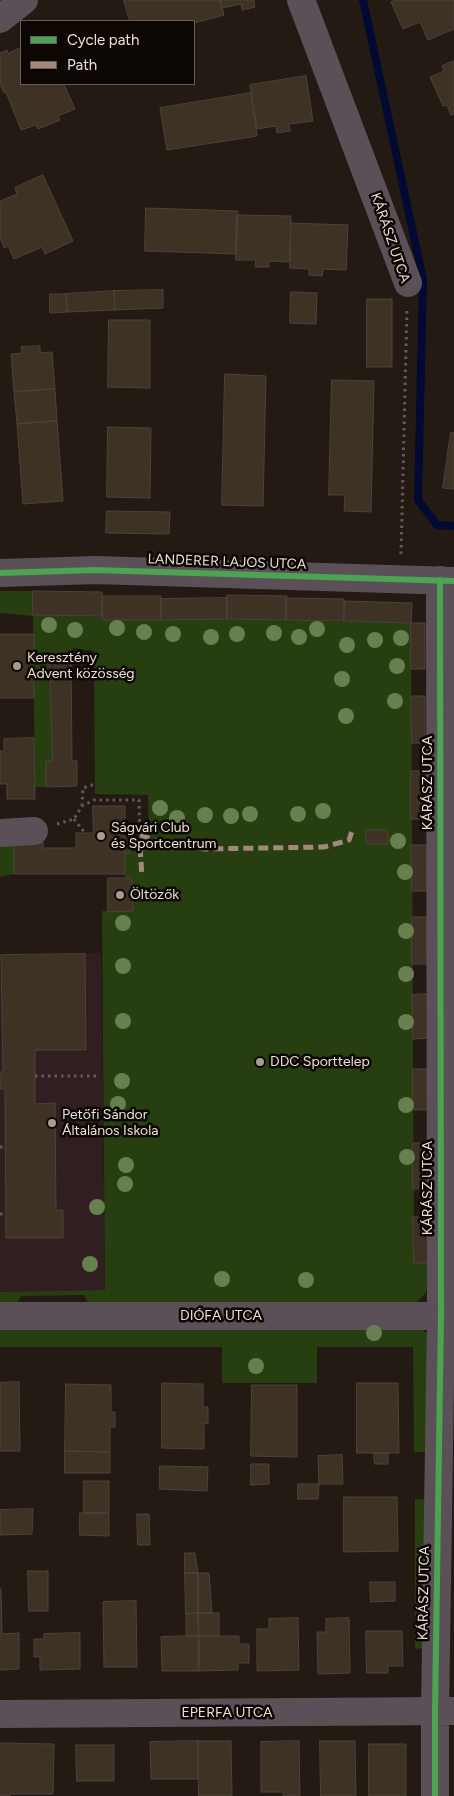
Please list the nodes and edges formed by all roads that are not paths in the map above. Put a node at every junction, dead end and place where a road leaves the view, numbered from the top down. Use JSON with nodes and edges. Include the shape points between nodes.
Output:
{"nodes":[{"id":1,"x":24,"y":0,"type":"edge"},
{"id":2,"x":300,"y":0,"type":"edge"},
{"id":3,"x":0,"y":18,"type":"edge"},
{"id":4,"x":408,"y":283,"type":"road end"},
{"id":5,"x":0,"y":574,"type":"edge"},
{"id":6,"x":447,"y":580,"type":"edge"},
{"id":7,"x":34,"y":831,"type":"dead end"},
{"id":8,"x":0,"y":833,"type":"edge"},
{"id":9,"x":0,"y":1316,"type":"edge"},
{"id":10,"x":441,"y":1316,"type":"junction"},
{"id":11,"x":444,"y":1711,"type":"edge"},
{"id":12,"x":0,"y":1714,"type":"edge"},
{"id":13,"x":435,"y":1796,"type":"edge"}],
"edges":[{"from":1,"to":3,"type":"street"},
{"from":2,"to":4,"type":"street","name":"KÁRÁSZ UTCA"},
{"from":5,"to":6,"type":"street","name":"LANDERER LAJOS UTCA","via":[[95,570]]},
{"from":6,"to":10,"type":"street","name":"KÁRÁSZ UTCA"},
{"from":7,"to":8,"type":"street"},
{"from":9,"to":10,"type":"street","name":"DIÓFA UTCA"},
{"from":10,"to":11,"type":"street","name":"KÁRÁSZ UTCA"},
{"from":11,"to":12,"type":"street","name":"EPERFA UTCA"},
{"from":11,"to":13,"type":"street","name":"KÁRÁSZ UTCA"}]}
